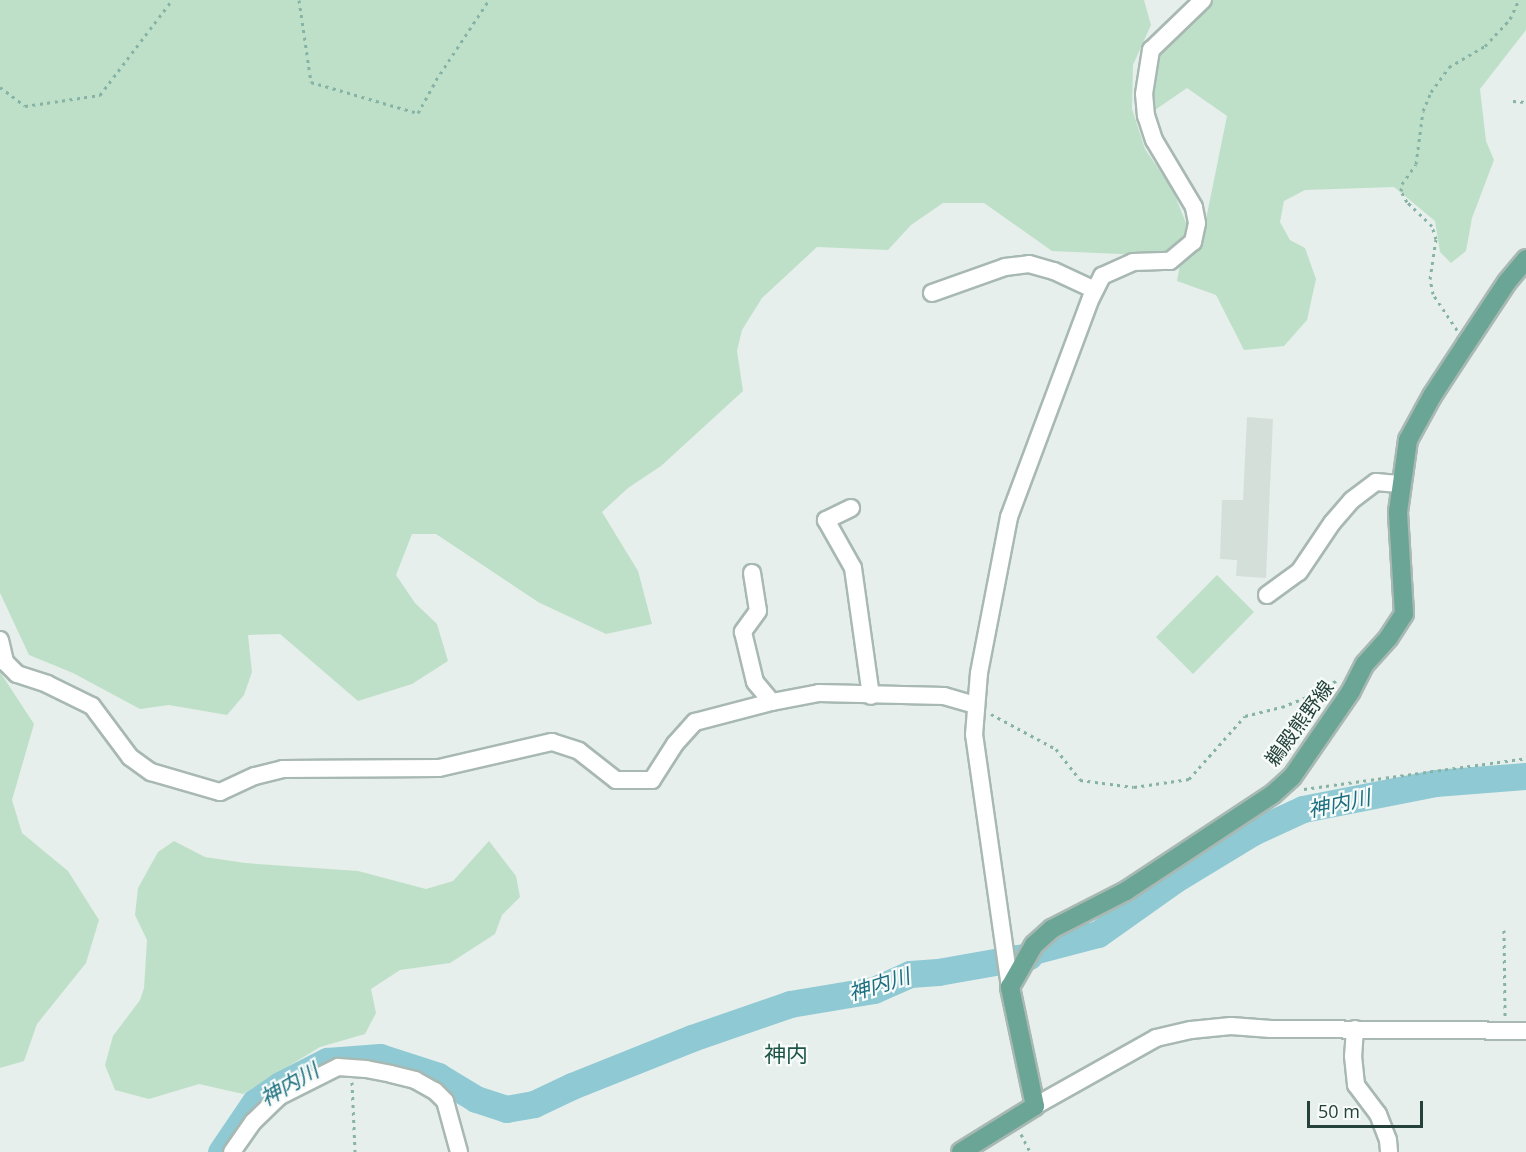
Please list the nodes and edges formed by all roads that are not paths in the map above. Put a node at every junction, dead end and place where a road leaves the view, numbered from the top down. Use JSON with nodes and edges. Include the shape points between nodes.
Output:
{"nodes":[{"id":1,"x":1203,"y":0,"type":"edge"},
{"id":2,"x":1526,"y":260,"type":"edge"},
{"id":3,"x":1095,"y":290,"type":"junction"},
{"id":4,"x":932,"y":293,"type":"dead end"},
{"id":5,"x":1401,"y":484,"type":"junction"},
{"id":6,"x":851,"y":508,"type":"dead end"},
{"id":7,"x":752,"y":573,"type":"dead end"},
{"id":8,"x":1267,"y":595,"type":"dead end"},
{"id":9,"x":0,"y":640,"type":"edge"},
{"id":10,"x":871,"y":696,"type":"junction"},
{"id":11,"x":772,"y":702,"type":"junction"},
{"id":12,"x":975,"y":705,"type":"junction"},
{"id":13,"x":1010,"y":987,"type":"junction"},
{"id":14,"x":1355,"y":1029,"type":"junction"},
{"id":15,"x":1526,"y":1031,"type":"edge"},
{"id":16,"x":1035,"y":1106,"type":"junction"},
{"id":17,"x":232,"y":1152,"type":"edge"},
{"id":18,"x":459,"y":1152,"type":"edge"},
{"id":19,"x":961,"y":1152,"type":"edge"},
{"id":20,"x":1389,"y":1152,"type":"edge"}],
"edges":[{"from":1,"to":3,"type":"street","via":[[1151,50],[1144,94],[1154,140],[1194,207],[1197,223],[1193,242],[1170,261],[1133,262],[1102,276]]},
{"from":2,"to":5,"type":"main road","name":"鵜殿熊野線","via":[[1507,282],[1432,396],[1408,440]]},
{"from":3,"to":4,"type":"street","via":[[1029,264],[993,270]]},
{"from":3,"to":12,"type":"street","via":[[1009,516]]},
{"from":5,"to":8,"type":"street","via":[[1376,482],[1352,500],[1299,572]]},
{"from":5,"to":13,"type":"main road","name":"鵜殿熊野線","via":[[1398,512],[1404,614],[1365,664],[1292,777],[1273,794],[1126,891],[1052,930],[1034,945]]},
{"from":6,"to":10,"type":"street","via":[[826,520],[853,568]]},
{"from":7,"to":11,"type":"street","via":[[758,611],[743,632],[755,682]]},
{"from":9,"to":11,"type":"street","via":[[5,662],[17,674],[92,706],[130,757],[152,772],[220,792],[255,776],[283,769],[440,768],[552,742],[579,751],[616,780],[652,780],[695,722]]},
{"from":10,"to":11,"type":"street","via":[[819,693]]},
{"from":10,"to":12,"type":"street","via":[[944,696]]},
{"from":12,"to":13,"type":"street","via":[[974,735]]},
{"from":13,"to":16,"type":"main road"},
{"from":14,"to":15,"type":"street"},
{"from":14,"to":16,"type":"street","via":[[1230,1026],[1156,1038]]},
{"from":14,"to":20,"type":"street","via":[[1356,1085],[1378,1114]]},
{"from":16,"to":19,"type":"main road"},
{"from":17,"to":18,"type":"street","via":[[253,1122],[280,1096],[338,1067],[414,1080],[435,1091],[445,1101]]}]}
